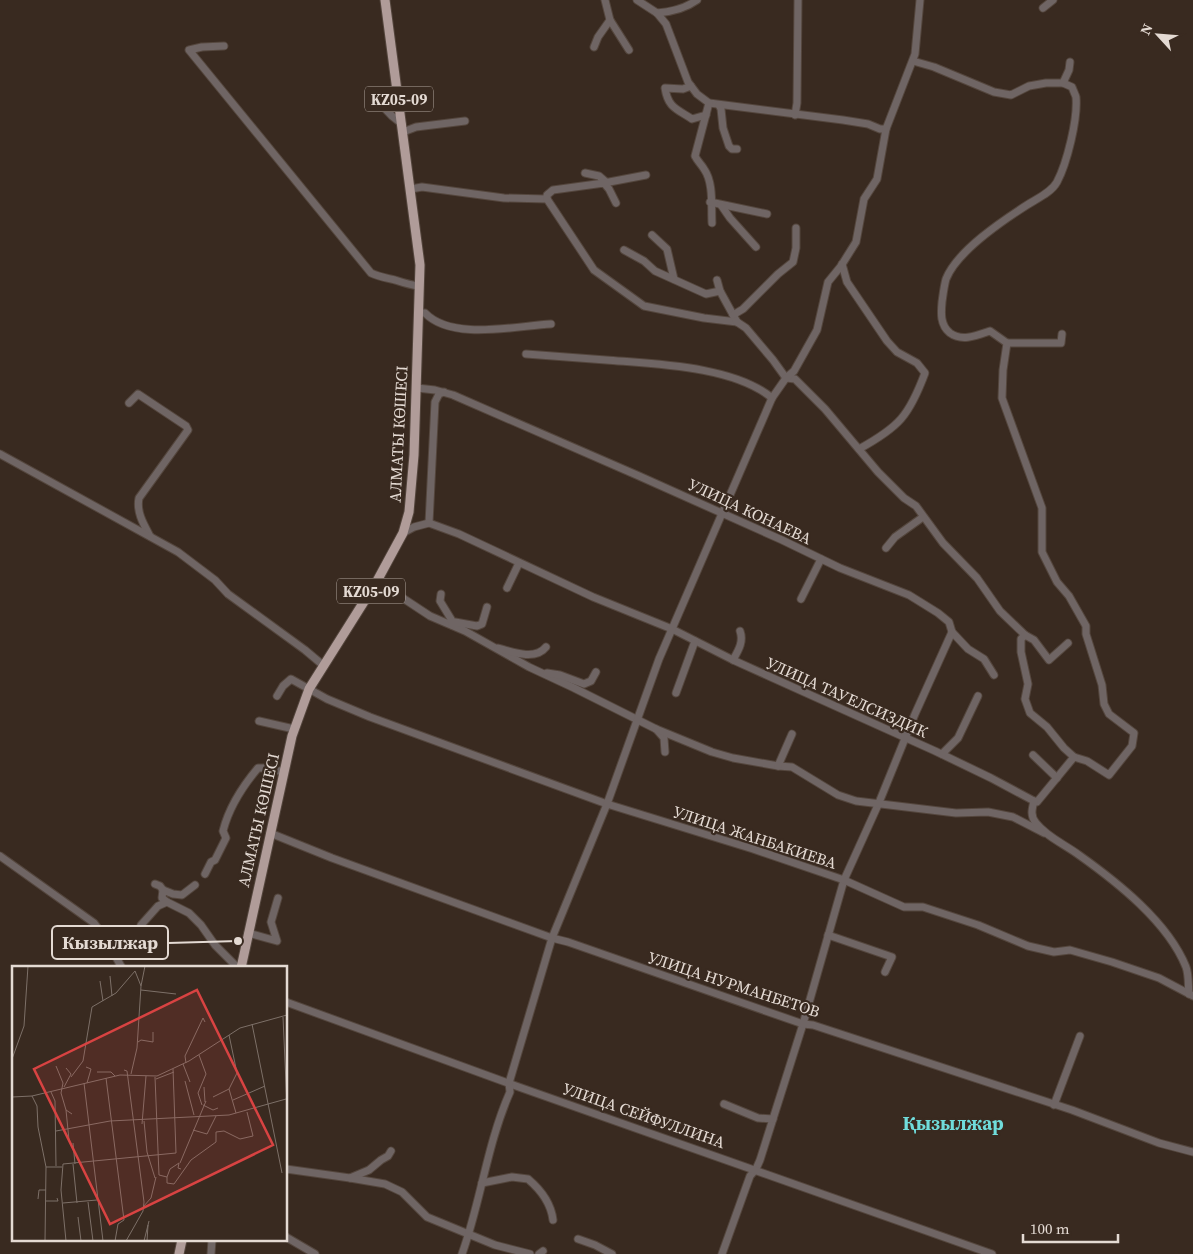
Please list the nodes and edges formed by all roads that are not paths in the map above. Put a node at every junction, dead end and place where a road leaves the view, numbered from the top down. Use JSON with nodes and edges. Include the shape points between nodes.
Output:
{"nodes":[{"id":1,"x":385,"y":0,"type":"edge"},
{"id":2,"x":605,"y":0,"type":"edge"},
{"id":3,"x":637,"y":0,"type":"edge"},
{"id":4,"x":679,"y":0,"type":"edge"},
{"id":5,"x":697,"y":0,"type":"edge"},
{"id":6,"x":798,"y":0,"type":"edge"},
{"id":7,"x":920,"y":0,"type":"edge"},
{"id":8,"x":1053,"y":0,"type":"edge"},
{"id":9,"x":1043,"y":8,"type":"dead end"},
{"id":10,"x":675,"y":9,"type":"junction"},
{"id":11,"x":657,"y":13,"type":"junction"},
{"id":12,"x":610,"y":20,"type":"junction"},
{"id":13,"x":224,"y":46,"type":"dead end"},
{"id":14,"x":594,"y":47,"type":"dead end"},
{"id":15,"x":630,"y":50,"type":"dead end"},
{"id":16,"x":913,"y":61,"type":"junction"},
{"id":17,"x":1070,"y":62,"type":"dead end"},
{"id":18,"x":1063,"y":83,"type":"junction"},
{"id":19,"x":691,"y":86,"type":"junction"},
{"id":20,"x":372,"y":95,"type":"dead end"},
{"id":21,"x":709,"y":103,"type":"junction"},
{"id":22,"x":719,"y":104,"type":"junction"},
{"id":23,"x":706,"y":115,"type":"junction"},
{"id":24,"x":795,"y":115,"type":"junction"},
{"id":25,"x":465,"y":121,"type":"dead end"},
{"id":26,"x":403,"y":128,"type":"junction"},
{"id":27,"x":886,"y":129,"type":"junction"},
{"id":28,"x":737,"y":149,"type":"dead end"},
{"id":29,"x":585,"y":173,"type":"dead end"},
{"id":30,"x":646,"y":175,"type":"dead end"},
{"id":31,"x":605,"y":183,"type":"junction"},
{"id":32,"x":411,"y":193,"type":"junction"},
{"id":33,"x":547,"y":199,"type":"junction"},
{"id":34,"x":710,"y":202,"type":"junction"},
{"id":35,"x":616,"y":203,"type":"dead end"},
{"id":36,"x":721,"y":205,"type":"junction"},
{"id":37,"x":767,"y":214,"type":"dead end"},
{"id":38,"x":712,"y":223,"type":"dead end"},
{"id":39,"x":796,"y":228,"type":"dead end"},
{"id":40,"x":652,"y":235,"type":"dead end"},
{"id":41,"x":756,"y":247,"type":"dead end"},
{"id":42,"x":624,"y":250,"type":"dead end"},
{"id":43,"x":842,"y":264,"type":"junction"},
{"id":44,"x":674,"y":279,"type":"junction"},
{"id":45,"x":717,"y":280,"type":"dead end"},
{"id":46,"x":419,"y":286,"type":"junction"},
{"id":47,"x":720,"y":291,"type":"junction"},
{"id":48,"x":419,"y":313,"type":"junction"},
{"id":49,"x":735,"y":319,"type":"junction"},
{"id":50,"x":551,"y":324,"type":"dead end"},
{"id":51,"x":1062,"y":334,"type":"dead end"},
{"id":52,"x":1007,"y":343,"type":"junction"},
{"id":53,"x":526,"y":354,"type":"dead end"},
{"id":54,"x":786,"y":378,"type":"junction"},
{"id":55,"x":417,"y":388,"type":"junction"},
{"id":56,"x":444,"y":392,"type":"junction"},
{"id":57,"x":772,"y":398,"type":"junction"},
{"id":58,"x":129,"y":403,"type":"dead end"},
{"id":59,"x":859,"y":449,"type":"junction"},
{"id":60,"x":0,"y":454,"type":"edge"},
{"id":61,"x":722,"y":514,"type":"junction"},
{"id":62,"x":924,"y":517,"type":"junction"},
{"id":63,"x":429,"y":523,"type":"junction"},
{"id":64,"x":403,"y":533,"type":"junction"},
{"id":65,"x":150,"y":537,"type":"junction"},
{"id":66,"x":886,"y":548,"type":"dead end"},
{"id":67,"x":821,"y":559,"type":"junction"},
{"id":68,"x":519,"y":562,"type":"junction"},
{"id":69,"x":377,"y":581,"type":"junction"},
{"id":70,"x":507,"y":588,"type":"dead end"},
{"id":71,"x":441,"y":594,"type":"dead end"},
{"id":72,"x":801,"y":599,"type":"dead end"},
{"id":73,"x":487,"y":607,"type":"dead end"},
{"id":74,"x":452,"y":625,"type":"junction"},
{"id":75,"x":672,"y":630,"type":"junction"},
{"id":76,"x":740,"y":631,"type":"dead end"},
{"id":77,"x":952,"y":632,"type":"junction"},
{"id":78,"x":1025,"y":635,"type":"junction"},
{"id":79,"x":695,"y":641,"type":"junction"},
{"id":80,"x":1068,"y":643,"type":"dead end"},
{"id":81,"x":488,"y":644,"type":"junction"},
{"id":82,"x":546,"y":647,"type":"dead end"},
{"id":83,"x":733,"y":660,"type":"junction"},
{"id":84,"x":324,"y":666,"type":"junction"},
{"id":85,"x":539,"y":672,"type":"junction"},
{"id":86,"x":596,"y":672,"type":"dead end"},
{"id":87,"x":994,"y":675,"type":"dead end"},
{"id":88,"x":309,"y":689,"type":"junction"},
{"id":89,"x":676,"y":693,"type":"dead end"},
{"id":90,"x":277,"y":696,"type":"dead end"},
{"id":91,"x":978,"y":696,"type":"dead end"},
{"id":92,"x":638,"y":719,"type":"junction"},
{"id":93,"x":259,"y":721,"type":"dead end"},
{"id":94,"x":294,"y":729,"type":"junction"},
{"id":95,"x":656,"y":729,"type":"junction"},
{"id":96,"x":792,"y":734,"type":"dead end"},
{"id":97,"x":905,"y":739,"type":"junction"},
{"id":98,"x":665,"y":752,"type":"dead end"},
{"id":99,"x":942,"y":754,"type":"junction"},
{"id":100,"x":1033,"y":756,"type":"dead end"},
{"id":101,"x":1074,"y":757,"type":"junction"},
{"id":102,"x":778,"y":766,"type":"junction"},
{"id":103,"x":284,"y":772,"type":"junction"},
{"id":104,"x":1057,"y":778,"type":"junction"},
{"id":105,"x":1034,"y":801,"type":"junction"},
{"id":106,"x":607,"y":804,"type":"junction"},
{"id":107,"x":878,"y":805,"type":"junction"},
{"id":108,"x":1032,"y":812,"type":"junction"},
{"id":109,"x":1017,"y":819,"type":"junction"},
{"id":110,"x":270,"y":833,"type":"junction"},
{"id":111,"x":1044,"y":833,"type":"junction"},
{"id":112,"x":0,"y":856,"type":"edge"},
{"id":113,"x":204,"y":874,"type":"dead end"},
{"id":114,"x":844,"y":880,"type":"junction"},
{"id":115,"x":155,"y":884,"type":"dead end"},
{"id":116,"x":196,"y":885,"type":"dead end"},
{"id":117,"x":164,"y":890,"type":"junction"},
{"id":118,"x":278,"y":898,"type":"dead end"},
{"id":119,"x":167,"y":902,"type":"junction"},
{"id":120,"x":142,"y":925,"type":"dead end"},
{"id":121,"x":248,"y":933,"type":"junction"},
{"id":122,"x":828,"y":935,"type":"junction"},
{"id":123,"x":552,"y":938,"type":"junction"},
{"id":124,"x":121,"y":966,"type":"edge"},
{"id":125,"x":237,"y":966,"type":"edge"},
{"id":126,"x":240,"y":966,"type":"edge"},
{"id":127,"x":885,"y":972,"type":"dead end"},
{"id":128,"x":1191,"y":995,"type":"edge"},
{"id":129,"x":288,"y":1003,"type":"edge"},
{"id":130,"x":803,"y":1024,"type":"junction"},
{"id":131,"x":1080,"y":1036,"type":"dead end"},
{"id":132,"x":509,"y":1083,"type":"junction"},
{"id":133,"x":724,"y":1104,"type":"dead end"},
{"id":134,"x":1054,"y":1104,"type":"junction"},
{"id":135,"x":773,"y":1119,"type":"junction"},
{"id":136,"x":391,"y":1151,"type":"dead end"},
{"id":137,"x":1193,"y":1152,"type":"edge"},
{"id":138,"x":288,"y":1169,"type":"edge"},
{"id":139,"x":756,"y":1170,"type":"junction"},
{"id":140,"x":350,"y":1178,"type":"junction"},
{"id":141,"x":482,"y":1183,"type":"junction"},
{"id":142,"x":553,"y":1220,"type":"dead end"},
{"id":143,"x":469,"y":1235,"type":"junction"},
{"id":144,"x":288,"y":1238,"type":"edge"},
{"id":145,"x":578,"y":1239,"type":"dead end"},
{"id":146,"x":316,"y":1254,"type":"edge"},
{"id":147,"x":462,"y":1254,"type":"edge"},
{"id":148,"x":530,"y":1254,"type":"edge"},
{"id":149,"x":612,"y":1254,"type":"edge"},
{"id":150,"x":722,"y":1254,"type":"edge"},
{"id":151,"x":992,"y":1254,"type":"edge"}],
"edges":[{"from":1,"to":26,"type":"main road","number":"KZ05-09"},
{"from":2,"to":12,"type":"street"},
{"from":3,"to":11,"type":"street"},
{"from":4,"to":10,"type":"street"},
{"from":5,"to":10,"type":"street"},
{"from":6,"to":24,"type":"street"},
{"from":7,"to":16,"type":"street"},
{"from":8,"to":9,"type":"street"},
{"from":10,"to":11,"type":"street"},
{"from":11,"to":19,"type":"street","via":[[666,24]]},
{"from":12,"to":14,"type":"street"},
{"from":12,"to":15,"type":"street"},
{"from":13,"to":46,"type":"street","via":[[190,50],[371,273]]},
{"from":16,"to":18,"type":"street","via":[[994,92],[1012,95],[1029,86]]},
{"from":16,"to":27,"type":"street"},
{"from":17,"to":18,"type":"street"},
{"from":18,"to":52,"type":"street","via":[[1072,87],[1076,96],[1074,128],[1056,184],[1005,218],[974,244],[946,278],[941,314],[943,325],[949,332],[958,338],[990,331]]},
{"from":19,"to":21,"type":"street"},
{"from":19,"to":23,"type":"street","via":[[683,90],[665,88],[666,96],[672,107],[692,119]]},
{"from":20,"to":26,"type":"street"},
{"from":21,"to":22,"type":"street"},
{"from":21,"to":23,"type":"street"},
{"from":22,"to":24,"type":"street"},
{"from":22,"to":28,"type":"street","via":[[729,146]]},
{"from":23,"to":34,"type":"street","via":[[696,156],[704,169],[711,192]]},
{"from":24,"to":27,"type":"street"},
{"from":25,"to":26,"type":"street"},
{"from":26,"to":32,"type":"main road","number":"KZ05-09"},
{"from":27,"to":43,"type":"street","via":[[877,179],[864,199],[856,242]]},
{"from":29,"to":31,"type":"street","via":[[598,176]]},
{"from":30,"to":31,"type":"street"},
{"from":31,"to":33,"type":"street","via":[[552,190]]},
{"from":31,"to":35,"type":"street"},
{"from":32,"to":33,"type":"street","via":[[422,187],[504,198]]},
{"from":32,"to":46,"type":"main road","name":"АЛМАТЫ КӨШЕСІ","number":"KZ05-09","via":[[420,266]]},
{"from":33,"to":49,"type":"street","via":[[594,270],[644,306],[704,318]]},
{"from":34,"to":36,"type":"street"},
{"from":34,"to":38,"type":"street"},
{"from":36,"to":37,"type":"street"},
{"from":36,"to":41,"type":"street"},
{"from":39,"to":49,"type":"street","via":[[793,262]]},
{"from":40,"to":44,"type":"street","via":[[667,249]]},
{"from":42,"to":44,"type":"street","via":[[655,271]]},
{"from":43,"to":54,"type":"street","via":[[828,282],[817,330],[794,371]]},
{"from":43,"to":59,"type":"street","via":[[847,282],[887,341],[925,373],[905,415],[890,431]]},
{"from":44,"to":47,"type":"street","via":[[706,294]]},
{"from":45,"to":47,"type":"street"},
{"from":46,"to":48,"type":"main road","name":"АЛМАТЫ КӨШЕСІ","number":"KZ05-09"},
{"from":47,"to":49,"type":"street"},
{"from":48,"to":50,"type":"street","via":[[425,313],[440,324],[457,328],[481,330]]},
{"from":48,"to":55,"type":"main road","name":"АЛМАТЫ КӨШЕСІ","number":"KZ05-09"},
{"from":49,"to":54,"type":"street"},
{"from":51,"to":52,"type":"street","via":[[1061,343]]},
{"from":52,"to":101,"type":"street","via":[[1002,398],[1042,508],[1042,552],[1086,626],[1109,714],[1134,733],[1132,746],[1109,775],[1087,760]]},
{"from":53,"to":57,"type":"street","via":[[698,368],[732,378],[764,391]]},
{"from":54,"to":57,"type":"street"},
{"from":54,"to":59,"type":"street","via":[[795,379]]},
{"from":55,"to":56,"type":"street","name":"УЛИЦА КОНАЕВА"},
{"from":55,"to":64,"type":"main road","name":"АЛМАТЫ КӨШЕСІ","number":"KZ05-09","via":[[412,483]]},
{"from":56,"to":61,"type":"street","name":"УЛИЦА КОНАЕВА"},
{"from":56,"to":63,"type":"street","via":[[435,402]]},
{"from":57,"to":61,"type":"street"},
{"from":58,"to":65,"type":"street","via":[[138,394],[188,430],[138,498],[140,514]]},
{"from":59,"to":62,"type":"street"},
{"from":60,"to":65,"type":"street"},
{"from":61,"to":67,"type":"street","name":"УЛИЦА КОНАЕВА"},
{"from":61,"to":75,"type":"street"},
{"from":62,"to":66,"type":"street"},
{"from":62,"to":78,"type":"street","via":[[943,543],[977,578],[1000,611]]},
{"from":63,"to":64,"type":"street"},
{"from":63,"to":68,"type":"street","name":"УЛИЦА ТАУЕЛСИЗДИК"},
{"from":64,"to":69,"type":"main road","name":"АЛМАТЫ КӨШЕСІ","number":"KZ05-09"},
{"from":65,"to":84,"type":"street","via":[[178,552]]},
{"from":67,"to":72,"type":"street"},
{"from":67,"to":77,"type":"street","name":"УЛИЦА КОНАЕВА","via":[[909,595],[938,613],[948,622]]},
{"from":68,"to":70,"type":"street"},
{"from":68,"to":75,"type":"street","name":"УЛИЦА ТАУЕЛСИЗДИК","via":[[593,598]]},
{"from":69,"to":74,"type":"street","via":[[430,616]]},
{"from":69,"to":84,"type":"main road","name":"АЛМАТЫ КӨШЕСІ","number":"KZ05-09"},
{"from":71,"to":74,"type":"street","via":[[440,601]]},
{"from":73,"to":74,"type":"street","via":[[482,624],[455,622]]},
{"from":74,"to":81,"type":"street"},
{"from":75,"to":79,"type":"street","name":"УЛИЦА ТАУЕЛСИЗДИК"},
{"from":75,"to":92,"type":"street"},
{"from":76,"to":83,"type":"street","via":[[741,645]]},
{"from":77,"to":87,"type":"street","name":"УЛИЦА КОНАЕВА","via":[[968,649],[984,659]]},
{"from":77,"to":97,"type":"street"},
{"from":78,"to":80,"type":"street","via":[[1034,640],[1049,660]]},
{"from":78,"to":101,"type":"street","via":[[1021,639],[1021,652],[1028,684],[1025,699],[1030,713]]},
{"from":79,"to":83,"type":"street","name":"УЛИЦА ТАУЕЛСИЗДИК"},
{"from":79,"to":89,"type":"street"},
{"from":81,"to":82,"type":"street","via":[[535,655]]},
{"from":81,"to":85,"type":"street"},
{"from":83,"to":97,"type":"street","name":"УЛИЦА ТАУЕЛСИЗДИК"},
{"from":84,"to":88,"type":"main road","name":"АЛМАТЫ КӨШЕСІ","number":"KZ05-09"},
{"from":85,"to":86,"type":"street","via":[[560,675],[584,684],[591,681]]},
{"from":85,"to":92,"type":"street"},
{"from":88,"to":90,"type":"street","name":"УЛИЦА ЖАНБАКИЕВА","via":[[291,679]]},
{"from":88,"to":94,"type":"main road","name":"АЛМАТЫ КӨШЕСІ","number":"KZ05-09"},
{"from":88,"to":106,"type":"street","name":"УЛИЦА ЖАНБАКИЕВА","via":[[370,717]]},
{"from":91,"to":99,"type":"street","via":[[958,738]]},
{"from":92,"to":95,"type":"street"},
{"from":92,"to":106,"type":"street"},
{"from":93,"to":94,"type":"street"},
{"from":94,"to":103,"type":"main road","name":"АЛМАТЫ КӨШЕСІ","number":"KZ05-09"},
{"from":95,"to":98,"type":"street","via":[[664,738]]},
{"from":95,"to":102,"type":"street","via":[[712,752]]},
{"from":96,"to":102,"type":"street"},
{"from":97,"to":99,"type":"street","name":"УЛИЦА ТАУЕЛСИЗДИК"},
{"from":97,"to":107,"type":"street"},
{"from":99,"to":105,"type":"street","name":"УЛИЦА ТАУЕЛСИЗДИК"},
{"from":100,"to":104,"type":"street"},
{"from":101,"to":104,"type":"street"},
{"from":102,"to":107,"type":"street","via":[[792,767],[838,795]]},
{"from":103,"to":110,"type":"main road","name":"АЛМАТЫ КӨШЕСІ","number":"KZ05-09"},
{"from":103,"to":113,"type":"street","via":[[258,768],[247,781],[226,818],[223,831],[226,838]]},
{"from":104,"to":105,"type":"street","via":[[1037,802]]},
{"from":105,"to":108,"type":"street"},
{"from":106,"to":114,"type":"street","name":"УЛИЦА ЖАНБАКИЕВА"},
{"from":106,"to":123,"type":"street"},
{"from":107,"to":109,"type":"street","via":[[956,813],[988,812]]},
{"from":107,"to":114,"type":"street"},
{"from":108,"to":109,"type":"street","via":[[1024,819]]},
{"from":108,"to":111,"type":"street","via":[[1034,821]]},
{"from":109,"to":111,"type":"street"},
{"from":110,"to":121,"type":"main road","name":"АЛМАТЫ КӨШЕСІ","number":"KZ05-09"},
{"from":110,"to":123,"type":"street","name":"УЛИЦА НУРМАНБЕТОВ"},
{"from":111,"to":128,"type":"street","via":[[1108,876],[1155,920],[1187,968]]},
{"from":112,"to":124,"type":"street","via":[[94,922]]},
{"from":114,"to":122,"type":"street"},
{"from":114,"to":128,"type":"street","name":"УЛИЦА ЖАНБАКИЕВА","via":[[904,907],[923,907],[978,924],[1028,946],[1054,952],[1070,950],[1112,962],[1159,978]]},
{"from":115,"to":117,"type":"street"},
{"from":116,"to":117,"type":"street","via":[[182,895]]},
{"from":117,"to":119,"type":"street","via":[[162,898]]},
{"from":118,"to":121,"type":"street","via":[[271,922],[277,941]]},
{"from":119,"to":120,"type":"street","via":[[158,906]]},
{"from":119,"to":125,"type":"street","via":[[189,913]]},
{"from":121,"to":126,"type":"main road","name":"АЛМАТЫ КӨШЕСІ","number":"KZ05-09"},
{"from":122,"to":127,"type":"street","via":[[892,957]]},
{"from":122,"to":130,"type":"street"},
{"from":123,"to":130,"type":"street","name":"УЛИЦА НУРМАНБЕТОВ"},
{"from":123,"to":132,"type":"street"},
{"from":129,"to":132,"type":"street","name":"УЛИЦА СЕЙФУЛЛИНА"},
{"from":130,"to":134,"type":"street","name":"УЛИЦА НУРМАНБЕТОВ"},
{"from":130,"to":135,"type":"street"},
{"from":131,"to":134,"type":"street"},
{"from":132,"to":139,"type":"street","name":"УЛИЦА СЕЙФУЛЛИНА"},
{"from":132,"to":141,"type":"street","via":[[510,1092],[483,1171]]},
{"from":133,"to":135,"type":"street","via":[[758,1118]]},
{"from":134,"to":137,"type":"street","name":"УЛИЦА НУРМАНБЕТОВ","via":[[1159,1143]]},
{"from":135,"to":139,"type":"street"},
{"from":136,"to":140,"type":"street","via":[[369,1170]]},
{"from":138,"to":140,"type":"street"},
{"from":139,"to":150,"type":"street","via":[[750,1176]]},
{"from":139,"to":151,"type":"street","name":"УЛИЦА СЕЙФУЛЛИНА"},
{"from":140,"to":143,"type":"street","via":[[385,1184],[402,1192],[427,1217]]},
{"from":141,"to":142,"type":"street","via":[[512,1177],[528,1179],[545,1197],[552,1209]]},
{"from":141,"to":143,"type":"street"},
{"from":143,"to":147,"type":"street"},
{"from":143,"to":148,"type":"street"},
{"from":144,"to":146,"type":"street"},
{"from":145,"to":149,"type":"street"}]}
